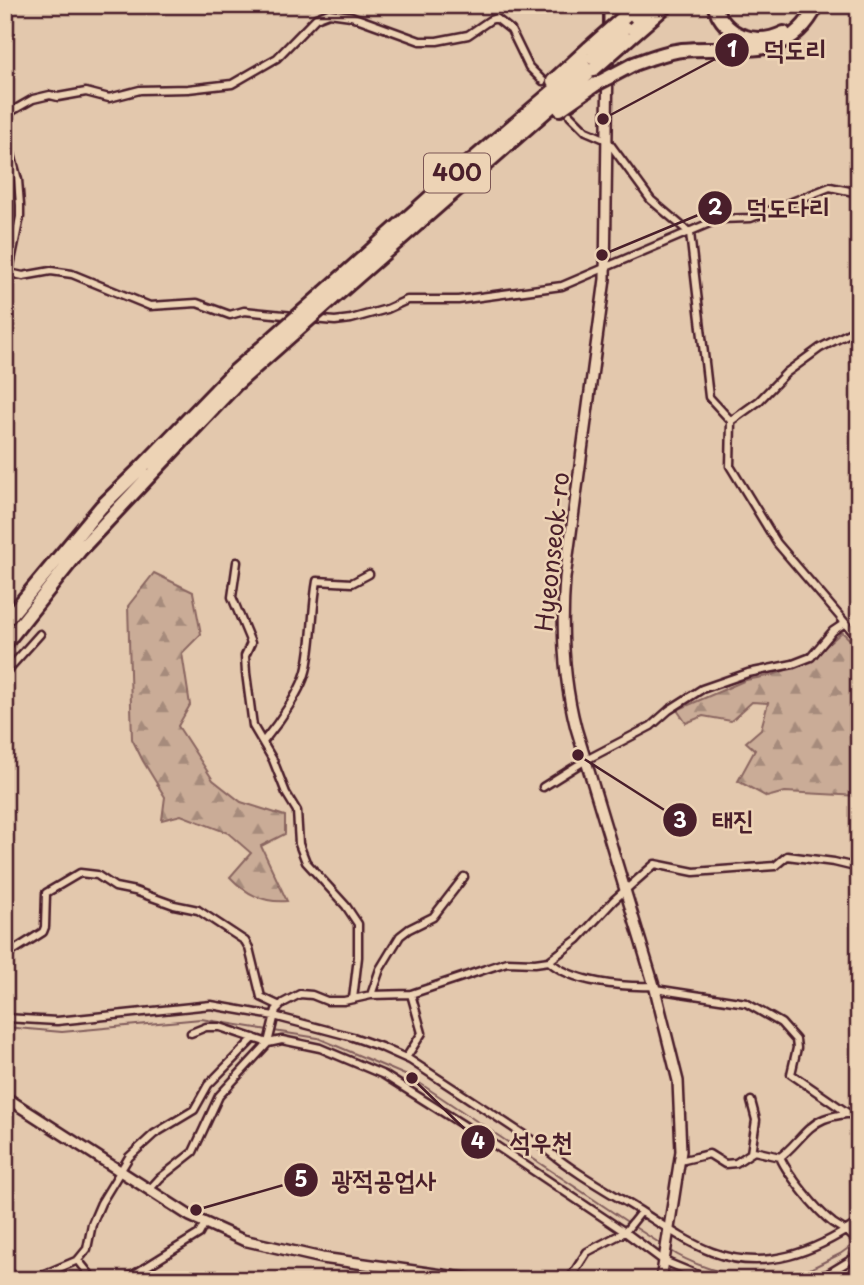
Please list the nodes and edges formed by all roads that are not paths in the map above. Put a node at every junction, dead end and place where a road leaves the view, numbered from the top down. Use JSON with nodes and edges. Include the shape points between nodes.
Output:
{"nodes":[{"id":1,"x":609,"y":5,"type":"edge"},
{"id":2,"x":652,"y":5,"type":"edge"},
{"id":3,"x":667,"y":5,"type":"edge"},
{"id":4,"x":714,"y":5,"type":"edge"},
{"id":5,"x":810,"y":5,"type":"edge"},
{"id":6,"x":817,"y":5,"type":"edge"},
{"id":7,"x":628,"y":22,"type":"edge"},
{"id":8,"x":591,"y":58,"type":"junction"},
{"id":9,"x":543,"y":81,"type":"dead end"},
{"id":10,"x":5,"y":115,"type":"edge"},
{"id":11,"x":570,"y":115,"type":"dead end"},
{"id":12,"x":5,"y":132,"type":"edge"},
{"id":13,"x":607,"y":140,"type":"junction"},
{"id":14,"x":859,"y":193,"type":"edge"},
{"id":15,"x":408,"y":233,"type":"junction"},
{"id":16,"x":690,"y":233,"type":"junction"},
{"id":17,"x":606,"y":268,"type":"junction"},
{"id":18,"x":6,"y":272,"type":"edge"},
{"id":19,"x":328,"y":295,"type":"junction"},
{"id":20,"x":859,"y":328,"type":"edge"},
{"id":21,"x":731,"y":421,"type":"junction"},
{"id":22,"x":149,"y":467,"type":"junction"},
{"id":23,"x":237,"y":562,"type":"dead end"},
{"id":24,"x":369,"y":574,"type":"dead end"},
{"id":25,"x":5,"y":622,"type":"edge"},
{"id":26,"x":845,"y":623,"type":"junction"},
{"id":27,"x":40,"y":634,"type":"dead end"},
{"id":28,"x":859,"y":639,"type":"edge"},
{"id":29,"x":5,"y":644,"type":"edge"},
{"id":30,"x":5,"y":673,"type":"edge"},
{"id":31,"x":263,"y":742,"type":"junction"},
{"id":32,"x":586,"y":760,"type":"junction"},
{"id":33,"x":543,"y":787,"type":"dead end"},
{"id":34,"x":859,"y":868,"type":"edge"},
{"id":35,"x":464,"y":877,"type":"dead end"},
{"id":36,"x":625,"y":891,"type":"junction"},
{"id":37,"x":5,"y":956,"type":"edge"},
{"id":38,"x":549,"y":961,"type":"junction"},
{"id":39,"x":654,"y":987,"type":"junction"},
{"id":40,"x":411,"y":994,"type":"junction"},
{"id":41,"x":371,"y":995,"type":"junction"},
{"id":42,"x":353,"y":999,"type":"junction"},
{"id":43,"x":280,"y":1006,"type":"junction"},
{"id":44,"x":274,"y":1016,"type":"junction"},
{"id":45,"x":5,"y":1018,"type":"edge"},
{"id":46,"x":191,"y":1034,"type":"dead end"},
{"id":47,"x":254,"y":1038,"type":"junction"},
{"id":48,"x":269,"y":1041,"type":"junction"},
{"id":49,"x":406,"y":1058,"type":"junction"},
{"id":50,"x":5,"y":1097,"type":"edge"},
{"id":51,"x":751,"y":1101,"type":"dead end"},
{"id":52,"x":859,"y":1112,"type":"edge"},
{"id":53,"x":849,"y":1114,"type":"junction"},
{"id":54,"x":751,"y":1153,"type":"junction"},
{"id":55,"x":780,"y":1157,"type":"junction"},
{"id":56,"x":680,"y":1161,"type":"junction"},
{"id":57,"x":121,"y":1172,"type":"junction"},
{"id":58,"x":148,"y":1189,"type":"junction"},
{"id":59,"x":641,"y":1212,"type":"junction"},
{"id":60,"x":859,"y":1222,"type":"edge"},
{"id":61,"x":205,"y":1223,"type":"junction"},
{"id":62,"x":668,"y":1231,"type":"junction"},
{"id":63,"x":848,"y":1231,"type":"junction"},
{"id":64,"x":625,"y":1232,"type":"junction"},
{"id":65,"x":859,"y":1244,"type":"edge"},
{"id":66,"x":859,"y":1255,"type":"edge"},
{"id":67,"x":78,"y":1260,"type":"junction"},
{"id":68,"x":393,"y":1267,"type":"junction"},
{"id":69,"x":663,"y":1273,"type":"edge"},
{"id":70,"x":444,"y":1277,"type":"edge"},
{"id":71,"x":472,"y":1279,"type":"edge"},
{"id":72,"x":31,"y":1280,"type":"edge"},
{"id":73,"x":94,"y":1280,"type":"edge"},
{"id":74,"x":125,"y":1280,"type":"edge"},
{"id":75,"x":407,"y":1280,"type":"edge"},
{"id":76,"x":569,"y":1280,"type":"edge"},
{"id":77,"x":655,"y":1280,"type":"edge"},
{"id":78,"x":710,"y":1280,"type":"edge"},
{"id":79,"x":809,"y":1280,"type":"edge"}],
"edges":[{"from":1,"to":13,"type":"street"},
{"from":2,"to":7,"type":"highway","number":"400"},
{"from":3,"to":7,"type":"highway","number":"400"},
{"from":4,"to":5,"type":"highway","via":[[732,32],[757,39],[788,32]]},
{"from":6,"to":15,"type":"highway","bridge":true,"via":[[800,30],[774,46],[661,54],[596,84]]},
{"from":7,"to":8,"type":"highway","bridge":true},
{"from":7,"to":8,"type":"highway","number":"400","bridge":true},
{"from":8,"to":15,"type":"highway","number":"400"},
{"from":8,"to":19,"type":"highway","number":"400","via":[[515,115]]},
{"from":9,"to":10,"type":"street","via":[[529,67],[511,30],[496,18],[468,35],[420,41],[351,16],[329,13],[316,18],[277,58],[232,84],[140,90],[109,98],[86,92],[50,95]]},
{"from":11,"to":13,"type":"street","via":[[586,131]]},
{"from":12,"to":18,"type":"street","via":[[18,180],[20,217]]},
{"from":13,"to":16,"type":"street","via":[[651,200]]},
{"from":13,"to":17,"type":"street"},
{"from":14,"to":16,"type":"street","via":[[830,187],[751,218],[719,219]]},
{"from":15,"to":19,"type":"highway","number":"400"},
{"from":16,"to":17,"type":"street"},
{"from":16,"to":21,"type":"street","via":[[709,397]]},
{"from":17,"to":18,"type":"street","via":[[562,286],[458,300],[407,299],[370,314],[335,321],[244,311],[230,315],[197,303],[149,306],[72,274]]},
{"from":17,"to":32,"type":"street","name":"Hyeonseok-ro","via":[[562,608],[567,692]]},
{"from":19,"to":22,"type":"highway","number":"400","bridge":true},
{"from":20,"to":21,"type":"street","via":[[820,348]]},
{"from":21,"to":26,"type":"street","via":[[730,466],[777,543]]},
{"from":22,"to":25,"type":"highway","number":"400","via":[[101,507]]},
{"from":22,"to":29,"type":"highway","number":"400"},
{"from":23,"to":31,"type":"street","via":[[232,597],[251,643],[245,656],[246,673],[253,726]]},
{"from":24,"to":31,"type":"street","via":[[352,583],[317,580],[307,670],[282,719]]},
{"from":26,"to":28,"type":"street"},
{"from":26,"to":32,"type":"street","via":[[811,656],[702,689],[651,726]]},
{"from":27,"to":30,"type":"street"},
{"from":31,"to":42,"type":"street","via":[[297,811],[299,844],[306,862],[358,924]]},
{"from":32,"to":33,"type":"street"},
{"from":32,"to":36,"type":"street","name":"Hyeonseok-ro"},
{"from":34,"to":36,"type":"street","via":[[787,856],[775,866],[694,872],[655,864]]},
{"from":35,"to":41,"type":"street","via":[[433,917],[400,936]]},
{"from":36,"to":38,"type":"street"},
{"from":36,"to":39,"type":"street","name":"Hyeonseok-ro"},
{"from":37,"to":43,"type":"street","via":[[43,932],[46,893],[80,873],[97,875],[115,887],[198,910],[245,941],[261,997]]},
{"from":38,"to":39,"type":"street","via":[[582,979]]},
{"from":38,"to":40,"type":"street","via":[[507,962]]},
{"from":39,"to":53,"type":"street","via":[[746,1003],[781,1023],[796,1040],[792,1074]]},
{"from":39,"to":56,"type":"street","name":"Hyeonseok-ro","via":[[678,1081]]},
{"from":40,"to":41,"type":"street"},
{"from":40,"to":49,"type":"street","via":[[422,1033]]},
{"from":41,"to":42,"type":"street"},
{"from":42,"to":43,"type":"street","via":[[300,994]]},
{"from":43,"to":44,"type":"street"},
{"from":44,"to":45,"type":"street","via":[[211,1005],[57,1021]]},
{"from":44,"to":48,"type":"street"},
{"from":44,"to":49,"type":"street","via":[[353,1037]]},
{"from":46,"to":47,"type":"street","via":[[220,1027]]},
{"from":47,"to":48,"type":"street"},
{"from":47,"to":57,"type":"street","via":[[208,1085],[194,1110],[141,1144]]},
{"from":48,"to":58,"type":"street","via":[[219,1096],[193,1152]]},
{"from":48,"to":64,"type":"street","via":[[320,1048],[384,1075]]},
{"from":49,"to":59,"type":"street"},
{"from":50,"to":57,"type":"street"},
{"from":51,"to":54,"type":"street","via":[[756,1120]]},
{"from":52,"to":53,"type":"street"},
{"from":53,"to":55,"type":"street","via":[[811,1126]]},
{"from":54,"to":55,"type":"street"},
{"from":54,"to":56,"type":"street","via":[[736,1163],[725,1164],[709,1154]]},
{"from":55,"to":63,"type":"street","via":[[803,1191],[832,1222]]},
{"from":56,"to":62,"type":"street","name":"Hyeonseok-ro"},
{"from":57,"to":58,"type":"street"},
{"from":57,"to":67,"type":"street"},
{"from":58,"to":61,"type":"street"},
{"from":59,"to":62,"type":"street"},
{"from":59,"to":64,"type":"street"},
{"from":60,"to":63,"type":"street"},
{"from":61,"to":68,"type":"street","via":[[259,1245]]},
{"from":61,"to":74,"type":"street","via":[[199,1234]]},
{"from":62,"to":63,"type":"street","via":[[713,1252],[758,1260],[801,1254]]},
{"from":62,"to":69,"type":"street","name":"Hyeonseok-ro"},
{"from":63,"to":65,"type":"street"},
{"from":64,"to":69,"type":"street"},
{"from":64,"to":76,"type":"street","via":[[587,1252]]},
{"from":66,"to":79,"type":"street"},
{"from":67,"to":72,"type":"street"},
{"from":67,"to":73,"type":"street"},
{"from":68,"to":70,"type":"street"},
{"from":68,"to":75,"type":"street"},
{"from":69,"to":77,"type":"street"},
{"from":69,"to":78,"type":"street"},
{"from":70,"to":71,"type":"street"}]}
